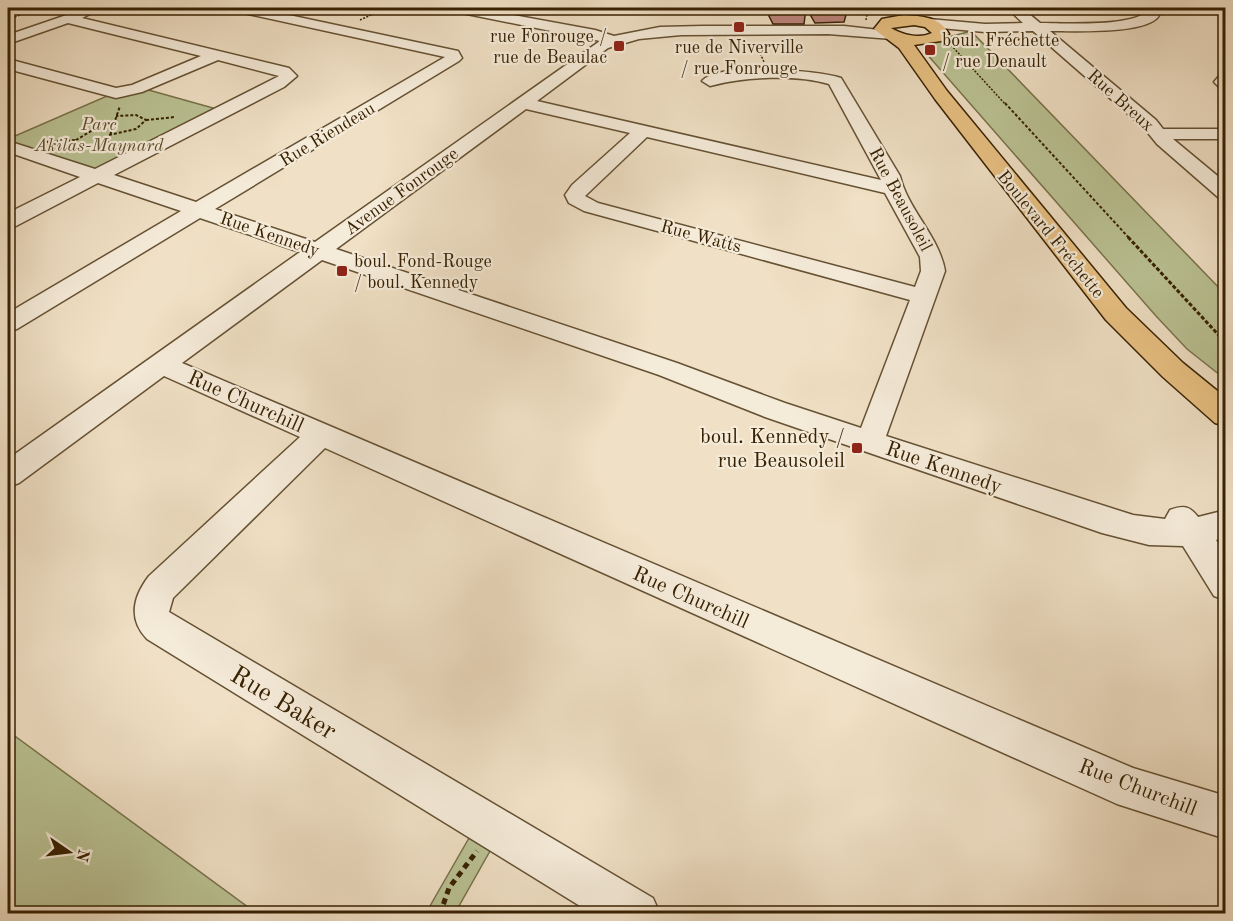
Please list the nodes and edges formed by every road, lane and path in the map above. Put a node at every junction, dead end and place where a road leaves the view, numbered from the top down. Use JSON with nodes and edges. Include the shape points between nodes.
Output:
{"nodes":[{"id":1,"x":42,"y":8,"type":"edge"},
{"id":2,"x":101,"y":8,"type":"edge"},
{"id":3,"x":238,"y":8,"type":"edge"},
{"id":4,"x":386,"y":8,"type":"edge"},
{"id":5,"x":457,"y":8,"type":"edge"},
{"id":6,"x":868,"y":8,"type":"edge"},
{"id":7,"x":1014,"y":8,"type":"edge"},
{"id":8,"x":1156,"y":8,"type":"edge"},
{"id":9,"x":8,"y":19,"type":"edge"},
{"id":10,"x":68,"y":19,"type":"junction"},
{"id":11,"x":867,"y":19,"type":"dead end"},
{"id":12,"x":891,"y":22,"type":"edge"},
{"id":13,"x":1037,"y":27,"type":"junction"},
{"id":14,"x":748,"y":28,"type":"junction"},
{"id":15,"x":340,"y":29,"type":"junction"},
{"id":16,"x":933,"y":33,"type":"junction"},
{"id":17,"x":8,"y":40,"type":"edge"},
{"id":18,"x":614,"y":41,"type":"junction"},
{"id":19,"x":216,"y":55,"type":"junction"},
{"id":20,"x":765,"y":63,"type":"dead end"},
{"id":21,"x":8,"y":64,"type":"edge"},
{"id":22,"x":1226,"y":78,"type":"edge"},
{"id":23,"x":710,"y":81,"type":"dead end"},
{"id":24,"x":1226,"y":86,"type":"edge"},
{"id":25,"x":126,"y":92,"type":"junction"},
{"id":26,"x":523,"y":103,"type":"junction"},
{"id":27,"x":116,"y":116,"type":"junction"},
{"id":28,"x":112,"y":127,"type":"junction"},
{"id":29,"x":643,"y":131,"type":"junction"},
{"id":30,"x":1158,"y":134,"type":"junction"},
{"id":31,"x":1226,"y":134,"type":"edge"},
{"id":32,"x":109,"y":135,"type":"junction"},
{"id":33,"x":8,"y":146,"type":"edge"},
{"id":34,"x":107,"y":146,"type":"junction"},
{"id":35,"x":98,"y":176,"type":"junction"},
{"id":36,"x":892,"y":189,"type":"junction"},
{"id":37,"x":1226,"y":194,"type":"edge"},
{"id":38,"x":199,"y":210,"type":"junction"},
{"id":39,"x":8,"y":221,"type":"edge"},
{"id":40,"x":318,"y":251,"type":"junction"},
{"id":41,"x":922,"y":297,"type":"junction"},
{"id":42,"x":8,"y":323,"type":"edge"},
{"id":43,"x":1226,"y":343,"type":"edge"},
{"id":44,"x":161,"y":363,"type":"junction"},
{"id":45,"x":1226,"y":394,"type":"edge"},
{"id":46,"x":1226,"y":415,"type":"edge"},
{"id":47,"x":320,"y":435,"type":"junction"},
{"id":48,"x":872,"y":436,"type":"junction"},
{"id":49,"x":8,"y":475,"type":"edge"},
{"id":50,"x":1226,"y":500,"type":"edge"},
{"id":51,"x":1226,"y":523,"type":"edge"},
{"id":52,"x":1186,"y":525,"type":"junction"},
{"id":53,"x":1226,"y":585,"type":"edge"},
{"id":54,"x":1226,"y":818,"type":"edge"},
{"id":55,"x":482,"y":846,"type":"dead end"},
{"id":56,"x":440,"y":914,"type":"edge"},
{"id":57,"x":637,"y":914,"type":"edge"}],
"edges":[{"from":1,"to":9,"type":"path"},
{"from":2,"to":10,"type":"street"},
{"from":3,"to":15,"type":"street","name":"Rue Riendeau"},
{"from":4,"to":15,"type":"path"},
{"from":5,"to":18,"type":"street"},
{"from":6,"to":11,"type":"path"},
{"from":7,"to":13,"type":"street","name":"Rue Breux"},
{"from":8,"to":13,"type":"street","via":[[1148,18],[1129,24]]},
{"from":10,"to":17,"type":"street"},
{"from":10,"to":19,"type":"street"},
{"from":12,"to":14,"type":"street","name":"Avenue Fonrouge","via":[[838,30]]},
{"from":12,"to":16,"type":"main road"},
{"from":12,"to":16,"type":"main road"},
{"from":12,"to":46,"type":"main road","name":"Boulevard Fréchette","via":[[941,95],[1116,314]]},
{"from":13,"to":16,"type":"street"},
{"from":13,"to":30,"type":"street","name":"Rue Breux"},
{"from":14,"to":18,"type":"street","name":"Avenue Fonrouge","via":[[655,33]]},
{"from":14,"to":20,"type":"path"},
{"from":15,"to":38,"type":"street","name":"Rue Riendeau","via":[[446,52],[454,58]]},
{"from":16,"to":43,"type":"path","via":[[955,47]]},
{"from":16,"to":45,"type":"main road","name":"Boulevard Fréchette","via":[[921,43],[920,51],[969,114],[1141,317]]},
{"from":18,"to":26,"type":"street","name":"Avenue Fonrouge"},
{"from":19,"to":25,"type":"street"},
{"from":19,"to":35,"type":"street","via":[[283,70],[289,76]]},
{"from":21,"to":25,"type":"street","via":[[108,92]]},
{"from":22,"to":24,"type":"street","via":[[1222,82]]},
{"from":23,"to":36,"type":"street","name":"Rue Beausoleil","via":[[728,76],[780,75],[832,79],[890,176]]},
{"from":25,"to":27,"type":"path"},
{"from":26,"to":29,"type":"street"},
{"from":26,"to":40,"type":"street","name":"Avenue Fonrouge"},
{"from":27,"to":28,"type":"path"},
{"from":27,"to":32,"type":"path","via":[[135,114],[146,120],[136,129]]},
{"from":28,"to":32,"type":"path"},
{"from":28,"to":34,"type":"path","via":[[93,130],[76,140],[83,147]]},
{"from":29,"to":36,"type":"street"},
{"from":29,"to":41,"type":"street","name":"Rue Watts","via":[[579,189],[576,199],[591,207]]},
{"from":30,"to":31,"type":"street"},
{"from":30,"to":37,"type":"street","name":"Rue Breux"},
{"from":32,"to":34,"type":"path"},
{"from":33,"to":35,"type":"street","name":"Rue Kennedy"},
{"from":34,"to":35,"type":"path"},
{"from":35,"to":38,"type":"street","name":"Rue Kennedy"},
{"from":35,"to":39,"type":"street"},
{"from":36,"to":41,"type":"street","name":"Rue Beausoleil","via":[[934,264]]},
{"from":38,"to":40,"type":"street","name":"Rue Kennedy"},
{"from":38,"to":42,"type":"street","name":"Rue Riendeau"},
{"from":40,"to":44,"type":"street","name":"Avenue Fonrouge"},
{"from":40,"to":48,"type":"street","name":"Rue Kennedy","via":[[668,369],[775,410]]},
{"from":41,"to":48,"type":"street","name":"Rue Beausoleil"},
{"from":44,"to":47,"type":"street","name":"Rue Churchill"},
{"from":44,"to":49,"type":"street","name":"Avenue Fonrouge"},
{"from":47,"to":54,"type":"street","name":"Rue Churchill","via":[[1132,789]]},
{"from":47,"to":57,"type":"street","name":"Rue Baker","via":[[161,587],[151,606],[153,620]]},
{"from":48,"to":52,"type":"street","name":"Rue Kennedy","via":[[1119,525],[1156,533]]},
{"from":50,"to":52,"type":"street","name":"Rue Kennedy"},
{"from":51,"to":52,"type":"street","name":"Rue Kennedy"},
{"from":52,"to":53,"type":"street"},
{"from":55,"to":56,"type":"path","via":[[458,873]]}]}
